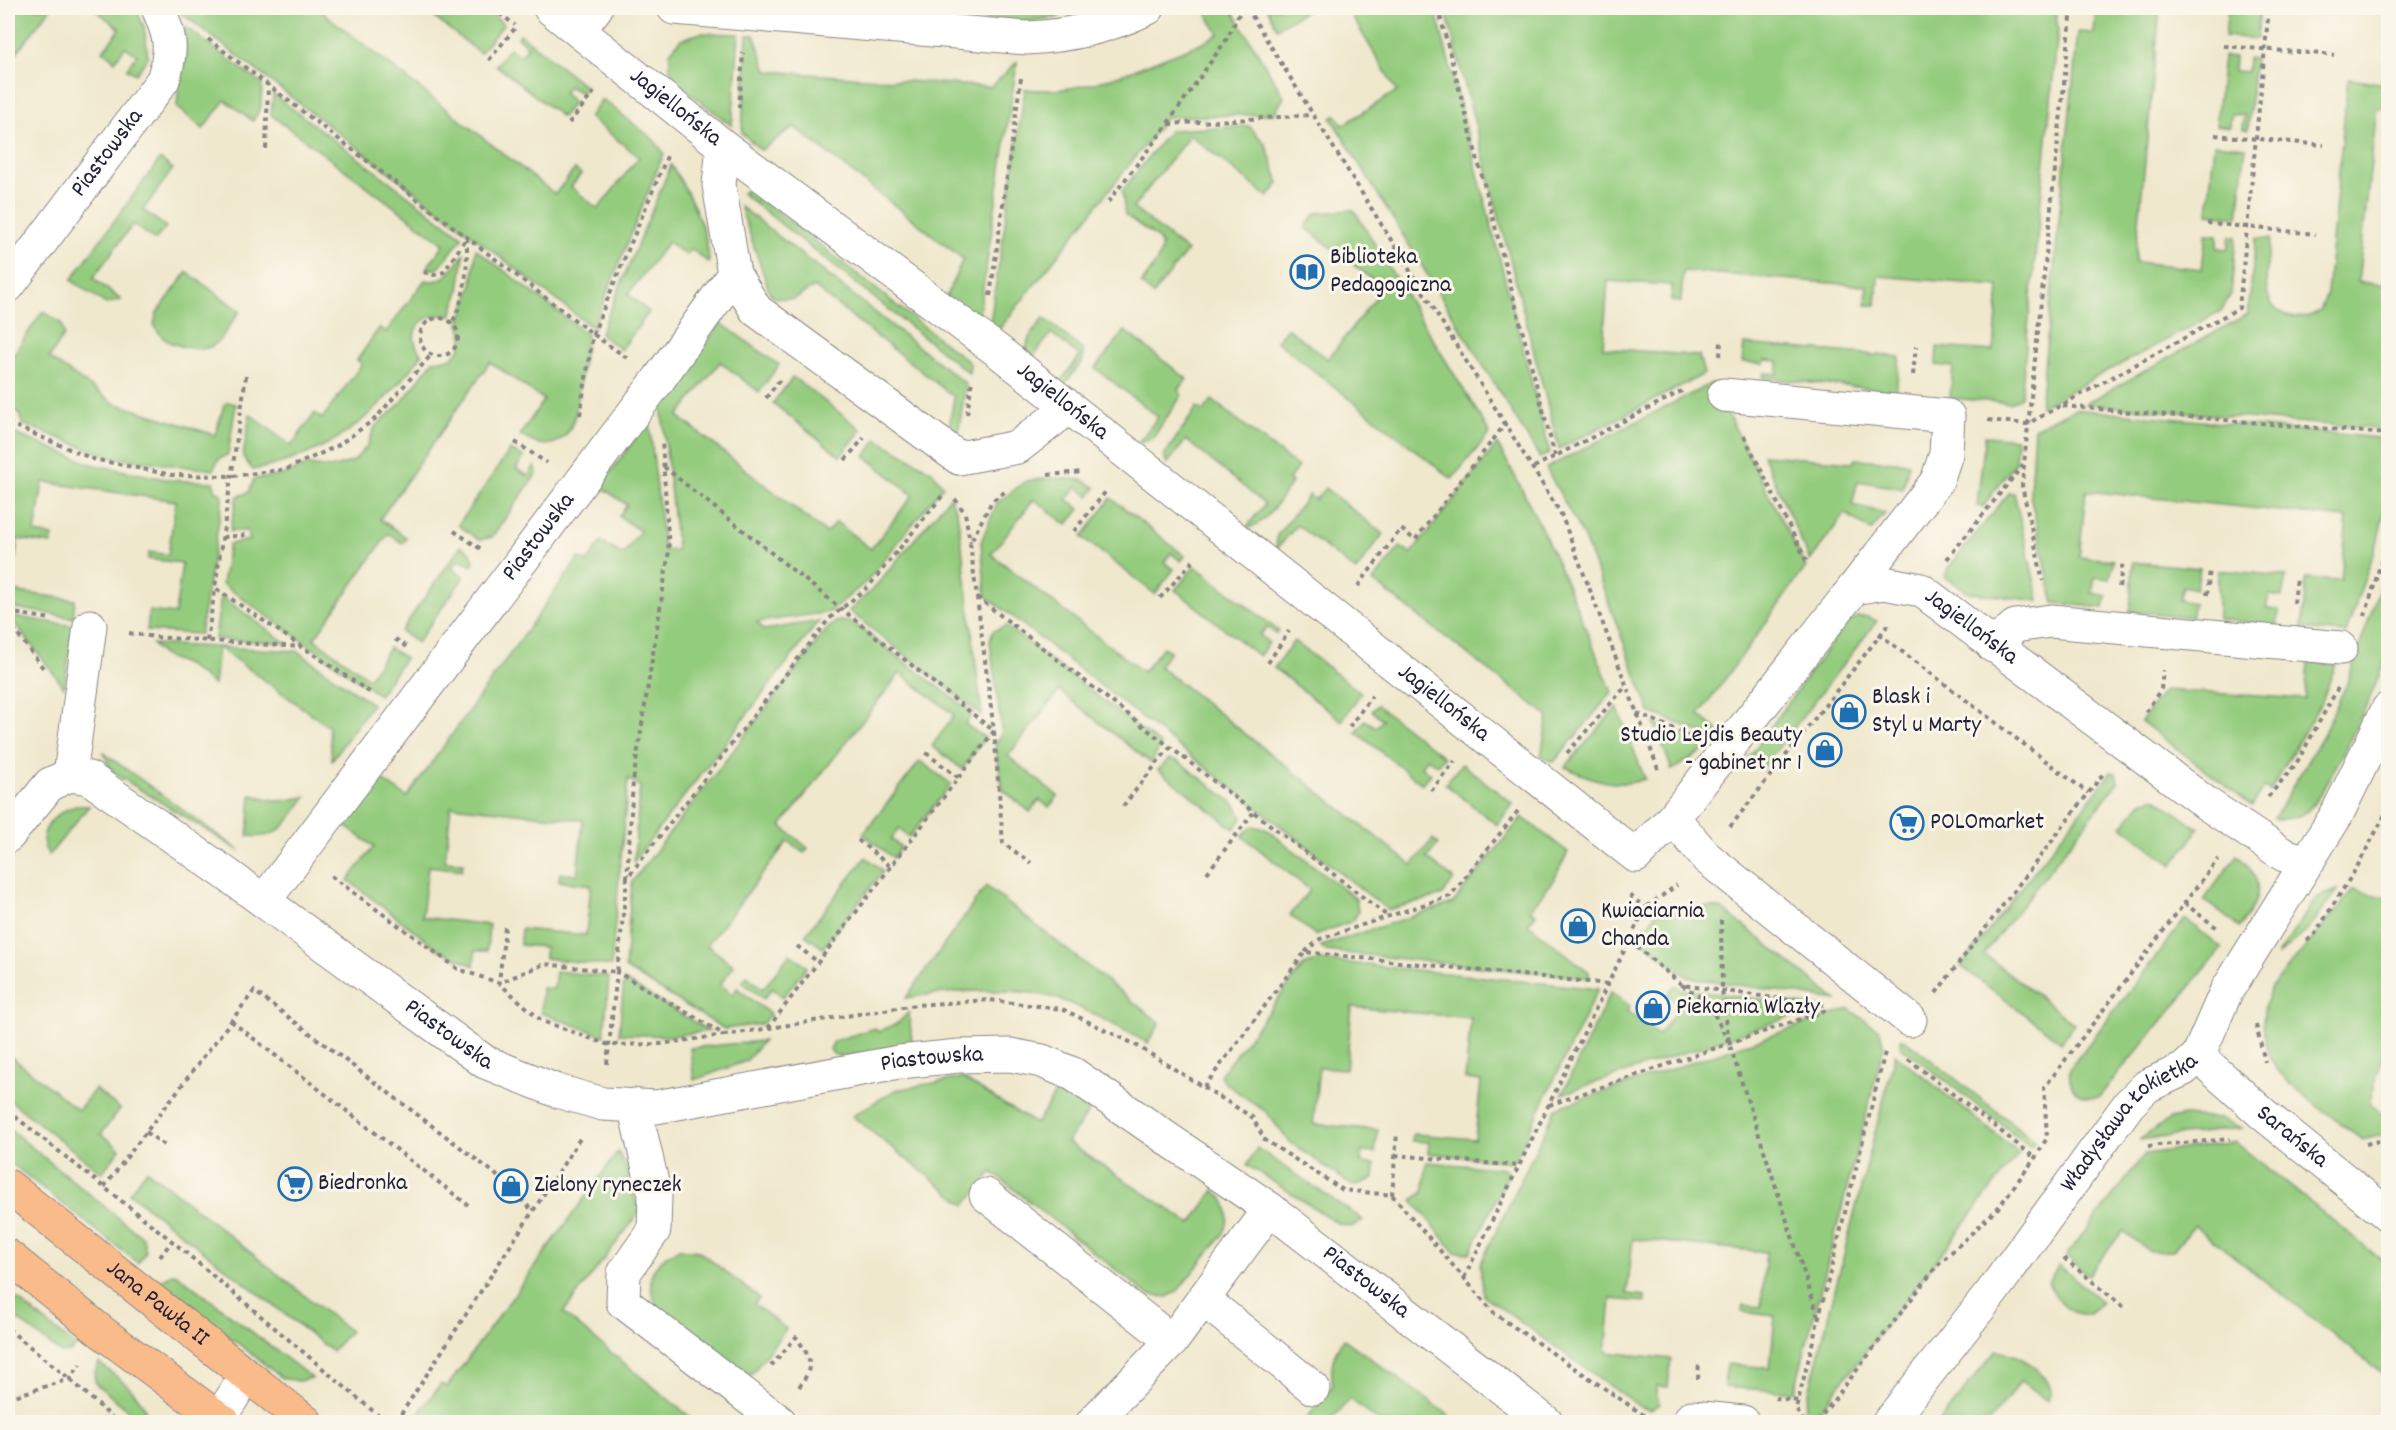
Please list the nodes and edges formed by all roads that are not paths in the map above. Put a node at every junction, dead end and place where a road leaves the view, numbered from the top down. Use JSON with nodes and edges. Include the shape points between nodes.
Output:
{"nodes":[{"id":1,"x":158,"y":8,"type":"edge"},
{"id":2,"x":550,"y":8,"type":"edge"},
{"id":3,"x":674,"y":8,"type":"edge"},
{"id":4,"x":1148,"y":8,"type":"edge"},
{"id":5,"x":587,"y":19,"type":"edge"},
{"id":6,"x":723,"y":146,"type":"junction"},
{"id":7,"x":734,"y":273,"type":"junction"},
{"id":8,"x":8,"y":286,"type":"edge"},
{"id":9,"x":1724,"y":395,"type":"road end"},
{"id":10,"x":1068,"y":408,"type":"junction"},
{"id":11,"x":1854,"y":588,"type":"junction"},
{"id":12,"x":90,"y":626,"type":"road end"},
{"id":13,"x":1993,"y":646,"type":"junction"},
{"id":14,"x":2341,"y":648,"type":"dead end"},
{"id":15,"x":2388,"y":709,"type":"edge"},
{"id":16,"x":70,"y":775,"type":"junction"},
{"id":17,"x":1673,"y":818,"type":"junction"},
{"id":18,"x":8,"y":836,"type":"edge"},
{"id":19,"x":2308,"y":861,"type":"junction"},
{"id":20,"x":264,"y":901,"type":"junction"},
{"id":21,"x":1910,"y":1020,"type":"road end"},
{"id":22,"x":2198,"y":1056,"type":"junction"},
{"id":23,"x":618,"y":1105,"type":"junction"},
{"id":24,"x":8,"y":1186,"type":"edge"},
{"id":25,"x":986,"y":1195,"type":"dead end"},
{"id":26,"x":1270,"y":1209,"type":"junction"},
{"id":27,"x":2388,"y":1215,"type":"edge"},
{"id":28,"x":8,"y":1256,"type":"edge"},
{"id":29,"x":1203,"y":1299,"type":"junction"},
{"id":30,"x":1172,"y":1341,"type":"junction"},
{"id":31,"x":246,"y":1376,"type":"junction"},
{"id":32,"x":1313,"y":1388,"type":"dead end"},
{"id":33,"x":220,"y":1421,"type":"edge"},
{"id":34,"x":778,"y":1421,"type":"edge"},
{"id":35,"x":306,"y":1422,"type":"edge"},
{"id":36,"x":1093,"y":1422,"type":"edge"},
{"id":37,"x":1546,"y":1422,"type":"edge"},
{"id":38,"x":1689,"y":1422,"type":"edge"},
{"id":39,"x":1743,"y":1422,"type":"edge"},
{"id":40,"x":1889,"y":1422,"type":"edge"}],
"edges":[{"from":1,"to":8,"type":"street","name":"Piastowska","via":[[169,32],[171,56],[163,80]]},
{"from":2,"to":5,"type":"street","name":"Jagiellońska"},
{"from":3,"to":4,"type":"street","via":[[1027,38],[1066,36]]},
{"from":5,"to":6,"type":"street","name":"Jagiellońska"},
{"from":6,"to":7,"type":"street","via":[[719,185]]},
{"from":6,"to":10,"type":"street","name":"Jagiellońska"},
{"from":7,"to":10,"type":"street","via":[[756,310],[959,458],[1018,447]]},
{"from":7,"to":20,"type":"street","name":"Piastowska","via":[[659,379]]},
{"from":9,"to":11,"type":"street","via":[[1948,416],[1947,454],[1937,482]]},
{"from":10,"to":17,"type":"street","name":"Jagiellońska","via":[[1636,856]]},
{"from":11,"to":13,"type":"street","name":"Jagiellońska","via":[[1884,583],[1921,590]]},
{"from":11,"to":17,"type":"street","name":"Jagiellońska"},
{"from":12,"to":16,"type":"street"},
{"from":13,"to":14,"type":"street","via":[[2015,626],[2051,621]]},
{"from":13,"to":19,"type":"street","name":"Jagiellońska","via":[[2241,828],[2284,855]]},
{"from":15,"to":19,"type":"street","name":"Władysława Łokietka","via":[[2337,813]]},
{"from":16,"to":18,"type":"street","via":[[50,784]]},
{"from":16,"to":20,"type":"street","name":"Piastowska","via":[[89,778]]},
{"from":17,"to":21,"type":"street","via":[[1707,858]]},
{"from":19,"to":22,"type":"street","name":"Władysława Łokietka","via":[[2226,992]]},
{"from":20,"to":23,"type":"street","name":"Piastowska","via":[[485,1062],[557,1091]]},
{"from":22,"to":27,"type":"street","name":"Sarańska"},
{"from":22,"to":40,"type":"street","name":"Władysława Łokietka","via":[[2184,1069],[2147,1086],[2129,1104],[1992,1292]]},
{"from":23,"to":26,"type":"street","name":"Piastowska","via":[[656,1107],[900,1062],[1010,1055],[1042,1061],[1073,1074]]},
{"from":23,"to":34,"type":"street","via":[[655,1195],[654,1230],[624,1273],[623,1302]]},
{"from":24,"to":31,"type":"main road","name":"Jana Pawła II"},
{"from":25,"to":30,"type":"street"},
{"from":26,"to":29,"type":"street"},
{"from":26,"to":37,"type":"street","name":"Piastowska"},
{"from":28,"to":33,"type":"main road"},
{"from":29,"to":30,"type":"street"},
{"from":29,"to":32,"type":"street"},
{"from":30,"to":36,"type":"street"},
{"from":31,"to":33,"type":"street"},
{"from":31,"to":35,"type":"main road","name":"Jana Pawła II"},
{"from":38,"to":39,"type":"street","via":[[1692,1418]]}]}
